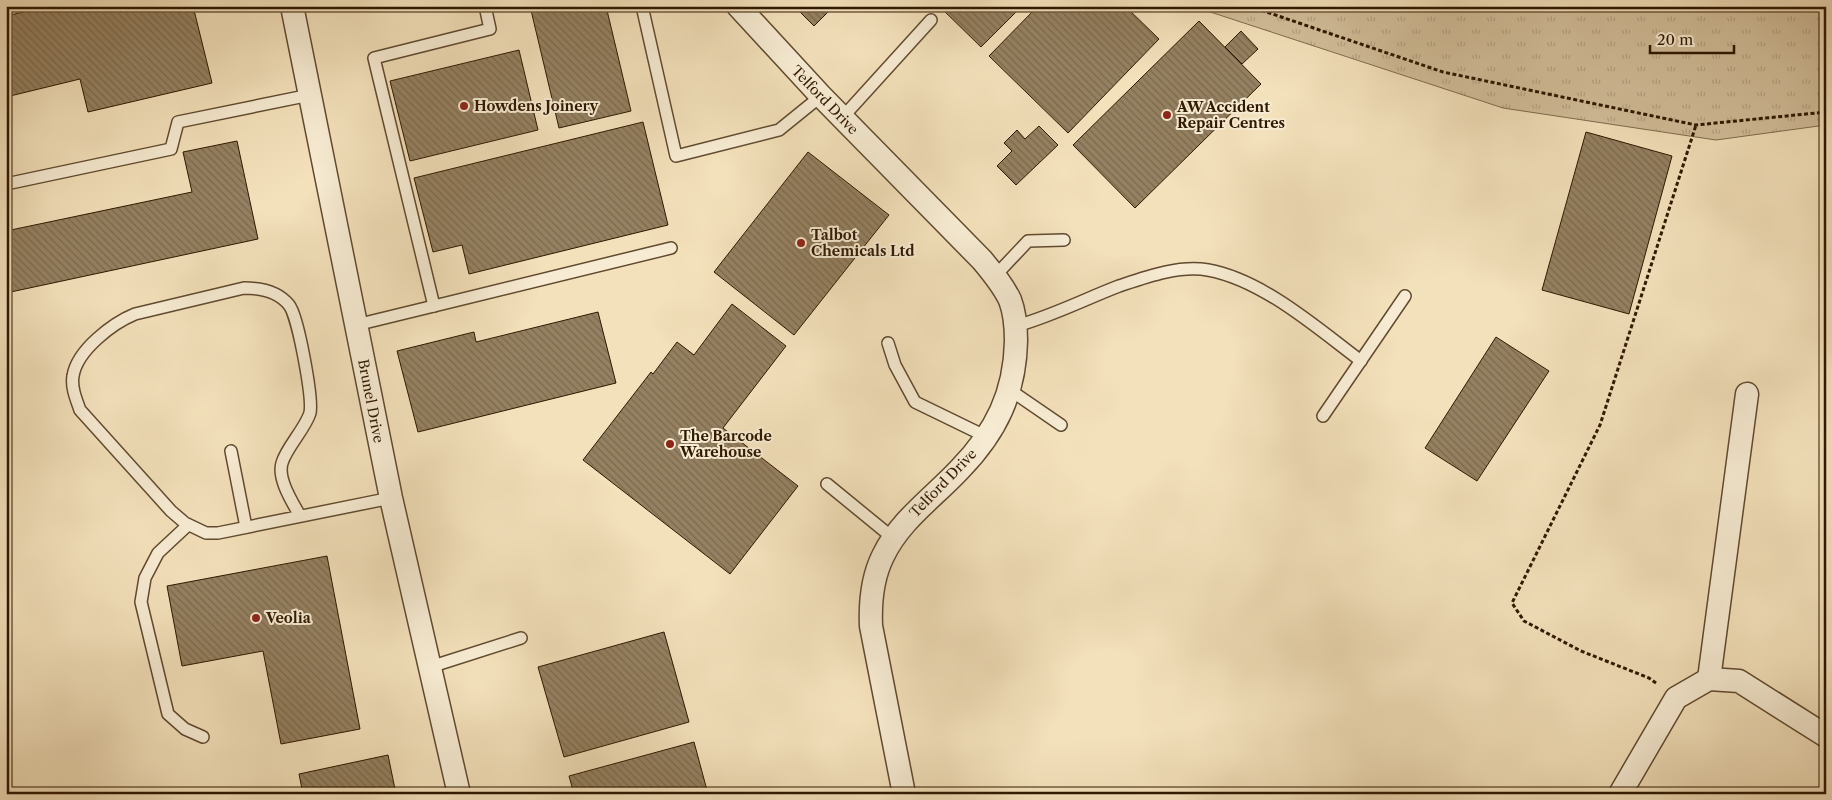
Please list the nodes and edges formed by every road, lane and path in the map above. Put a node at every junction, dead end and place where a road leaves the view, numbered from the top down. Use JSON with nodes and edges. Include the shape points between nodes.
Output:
{"nodes":[{"id":1,"x":292,"y":6,"type":"edge"},
{"id":2,"x":485,"y":6,"type":"edge"},
{"id":3,"x":642,"y":6,"type":"edge"},
{"id":4,"x":738,"y":6,"type":"edge"},
{"id":5,"x":1249,"y":6,"type":"edge"},
{"id":6,"x":931,"y":20,"type":"dead end"},
{"id":7,"x":310,"y":95,"type":"junction"},
{"id":8,"x":821,"y":96,"type":"junction"},
{"id":9,"x":1826,"y":112,"type":"edge"},
{"id":10,"x":842,"y":118,"type":"junction"},
{"id":11,"x":1696,"y":125,"type":"junction"},
{"id":12,"x":6,"y":184,"type":"edge"},
{"id":13,"x":1064,"y":240,"type":"dead end"},
{"id":14,"x":671,"y":248,"type":"dead end"},
{"id":15,"x":995,"y":276,"type":"junction"},
{"id":16,"x":1405,"y":296,"type":"dead end"},
{"id":17,"x":434,"y":306,"type":"junction"},
{"id":18,"x":356,"y":325,"type":"junction"},
{"id":19,"x":1016,"y":326,"type":"junction"},
{"id":20,"x":888,"y":343,"type":"dead end"},
{"id":21,"x":1360,"y":361,"type":"junction"},
{"id":22,"x":1010,"y":390,"type":"junction"},
{"id":23,"x":1747,"y":394,"type":"dead end"},
{"id":24,"x":1323,"y":416,"type":"dead end"},
{"id":25,"x":1061,"y":424,"type":"dead end"},
{"id":26,"x":987,"y":437,"type":"junction"},
{"id":27,"x":231,"y":450,"type":"dead end"},
{"id":28,"x":827,"y":484,"type":"dead end"},
{"id":29,"x":391,"y":498,"type":"junction"},
{"id":30,"x":300,"y":516,"type":"junction"},
{"id":31,"x":188,"y":525,"type":"junction"},
{"id":32,"x":246,"y":527,"type":"junction"},
{"id":33,"x":893,"y":538,"type":"junction"},
{"id":34,"x":521,"y":638,"type":"dead end"},
{"id":35,"x":430,"y":667,"type":"junction"},
{"id":36,"x":1709,"y":678,"type":"junction"},
{"id":37,"x":1676,"y":698,"type":"junction"},
{"id":38,"x":1826,"y":736,"type":"edge"},
{"id":39,"x":203,"y":737,"type":"dead end"},
{"id":40,"x":459,"y":794,"type":"edge"},
{"id":41,"x":904,"y":794,"type":"edge"},
{"id":42,"x":1620,"y":794,"type":"edge"}],
"edges":[{"from":1,"to":7,"type":"street","name":"Brunel Drive"},
{"from":2,"to":17,"type":"lane","via":[[490,29],[374,58]]},
{"from":3,"to":8,"type":"lane","via":[[676,156],[779,130]]},
{"from":4,"to":8,"type":"street","name":"Telford Drive"},
{"from":5,"to":11,"type":"path","via":[[1443,72]]},
{"from":6,"to":10,"type":"lane"},
{"from":7,"to":12,"type":"lane","via":[[178,122],[171,149]]},
{"from":7,"to":18,"type":"street","name":"Brunel Drive"},
{"from":8,"to":10,"type":"street","name":"Telford Drive"},
{"from":9,"to":11,"type":"path"},
{"from":10,"to":15,"type":"street","name":"Telford Drive"},
{"from":11,"to":37,"type":"path","via":[[1600,425],[1512,603],[1524,621],[1581,651],[1649,678]]},
{"from":13,"to":15,"type":"lane","via":[[1028,241]]},
{"from":14,"to":17,"type":"lane"},
{"from":15,"to":19,"type":"street","name":"Telford Drive","via":[[1010,301]]},
{"from":16,"to":21,"type":"lane"},
{"from":17,"to":18,"type":"lane"},
{"from":18,"to":29,"type":"street","name":"Brunel Drive"},
{"from":19,"to":21,"type":"lane","via":[[1158,274],[1207,270],[1257,287],[1306,319]]},
{"from":19,"to":22,"type":"street","name":"Telford Drive","via":[[1016,357]]},
{"from":20,"to":26,"type":"lane","via":[[895,365],[915,402]]},
{"from":21,"to":24,"type":"lane"},
{"from":22,"to":25,"type":"lane"},
{"from":22,"to":26,"type":"street","name":"Telford Drive"},
{"from":23,"to":36,"type":"street"},
{"from":26,"to":33,"type":"street","name":"Telford Drive"},
{"from":27,"to":32,"type":"lane"},
{"from":28,"to":33,"type":"lane"},
{"from":29,"to":30,"type":"lane"},
{"from":29,"to":35,"type":"street","name":"Brunel Drive"},
{"from":30,"to":31,"type":"lane","via":[[282,476],[282,463],[310,412],[297,323],[289,305],[278,296],[261,288],[244,288],[122,319],[86,348],[75,367],[74,394],[80,410],[171,511]]},
{"from":30,"to":32,"type":"lane"},
{"from":31,"to":32,"type":"lane","via":[[206,533]]},
{"from":31,"to":39,"type":"lane","via":[[158,553],[145,578],[142,602],[168,714],[185,729]]},
{"from":33,"to":41,"type":"street","name":"Telford Drive","via":[[874,579],[870,603],[871,626]]},
{"from":34,"to":35,"type":"lane"},
{"from":35,"to":40,"type":"street","name":"Brunel Drive"},
{"from":36,"to":37,"type":"street"},
{"from":36,"to":38,"type":"street","via":[[1739,681]]},
{"from":37,"to":42,"type":"street"}]}
